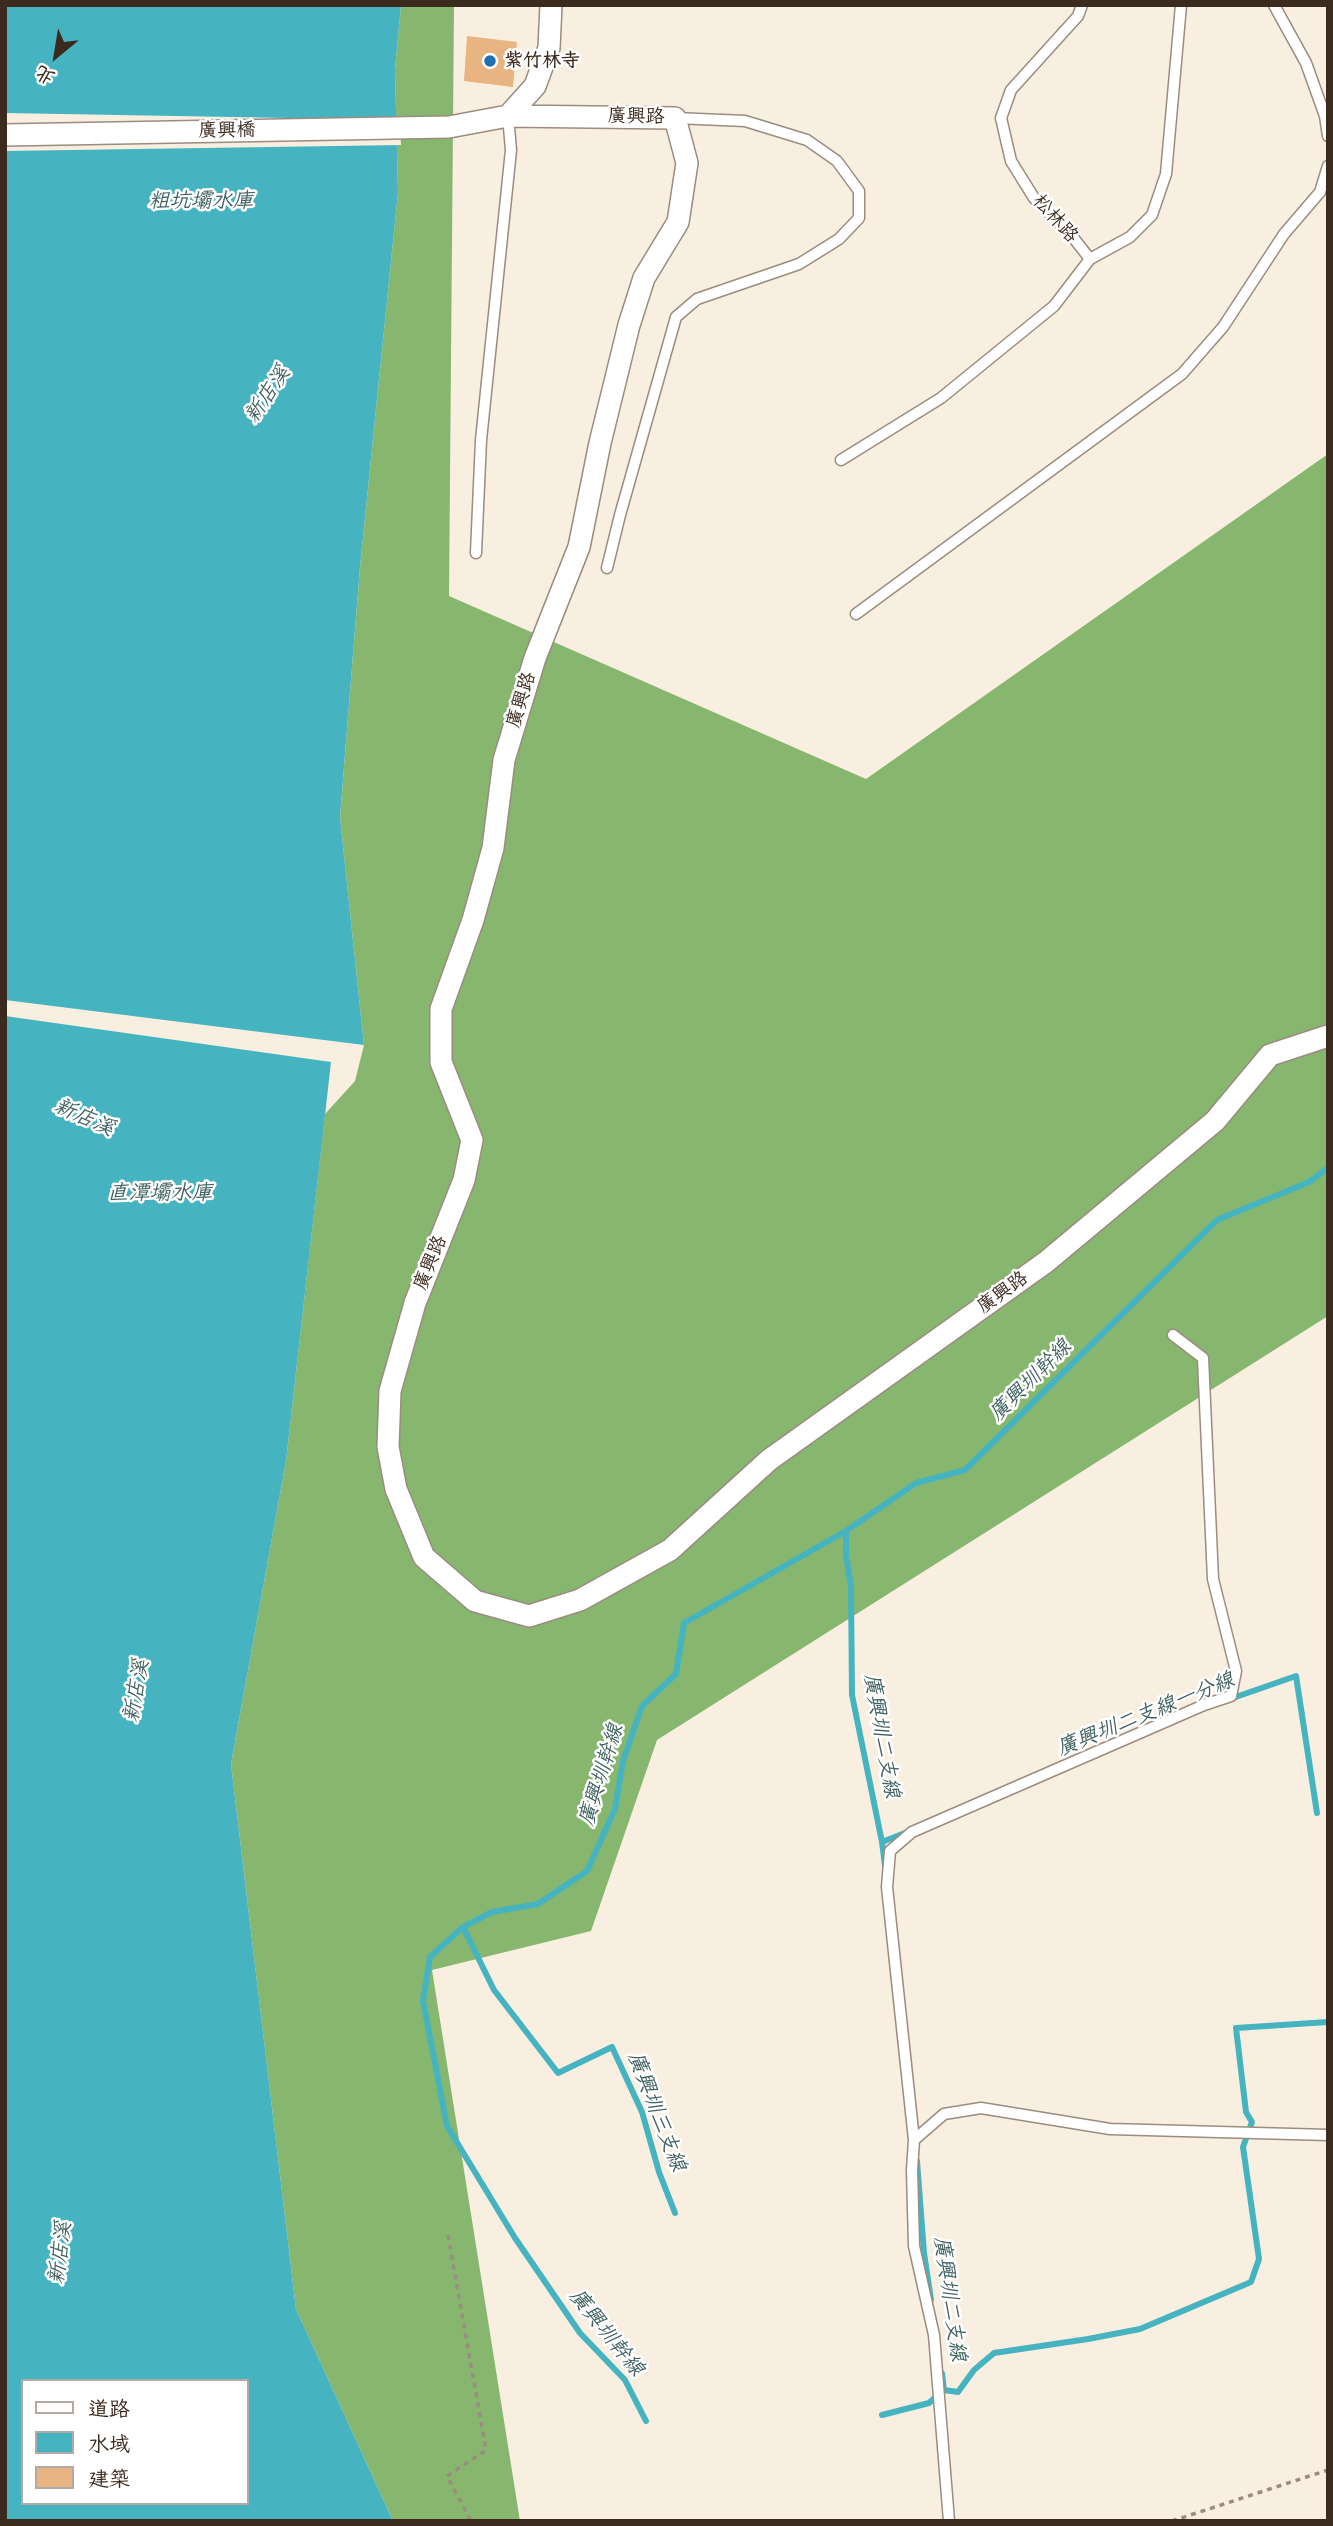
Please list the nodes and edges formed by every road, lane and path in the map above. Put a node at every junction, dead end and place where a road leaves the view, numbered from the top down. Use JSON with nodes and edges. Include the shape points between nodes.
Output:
{"nodes":[{"id":1,"x":551,"y":5,"type":"edge"},
{"id":2,"x":1082,"y":5,"type":"edge"},
{"id":3,"x":1181,"y":5,"type":"edge"},
{"id":4,"x":1274,"y":5,"type":"edge"},
{"id":5,"x":508,"y":116,"type":"junction"},
{"id":6,"x":675,"y":118,"type":"junction"},
{"id":7,"x":449,"y":127,"type":"joint"},
{"id":8,"x":5,"y":135,"type":"edge"},
{"id":9,"x":1328,"y":136,"type":"edge"},
{"id":10,"x":1328,"y":166,"type":"edge"},
{"id":11,"x":1090,"y":259,"type":"junction"},
{"id":12,"x":841,"y":460,"type":"dead end"},
{"id":13,"x":475,"y":553,"type":"dead end"},
{"id":14,"x":607,"y":568,"type":"dead end"},
{"id":15,"x":856,"y":614,"type":"dead end"},
{"id":16,"x":1328,"y":1036,"type":"edge"},
{"id":17,"x":1173,"y":1335,"type":"dead end"},
{"id":18,"x":1328,"y":2134,"type":"edge"},
{"id":19,"x":914,"y":2140,"type":"junction"},
{"id":20,"x":448,"y":2235,"type":"dead end"},
{"id":21,"x":1328,"y":2470,"type":"edge"},
{"id":22,"x":471,"y":2521,"type":"edge"},
{"id":23,"x":949,"y":2521,"type":"edge"},
{"id":24,"x":1172,"y":2521,"type":"edge"}],
"edges":[{"from":1,"to":5,"type":"street","via":[[549,48],[535,86]]},
{"from":2,"to":11,"type":"lane","name":"松林路","via":[[1078,16],[1011,90],[1001,118],[1011,161],[1034,198]]},
{"from":3,"to":11,"type":"lane","name":"松林路","via":[[1166,174],[1152,215],[1130,237]]},
{"from":4,"to":9,"type":"lane","via":[[1306,63]]},
{"from":5,"to":6,"type":"street","name":"廣興路"},
{"from":5,"to":7,"type":"street","name":"廣興路"},
{"from":5,"to":13,"type":"lane","via":[[512,150],[481,440]]},
{"from":6,"to":14,"type":"lane","via":[[745,121],[807,140],[836,161],[859,191],[859,218],[839,239],[799,264],[697,299],[676,317]]},
{"from":6,"to":16,"type":"street","name":"廣興路","via":[[687,163],[678,222],[644,278],[629,325],[579,547],[535,658],[504,760],[493,848],[441,1009],[441,1062],[472,1140],[464,1180],[415,1303],[390,1391],[388,1447],[396,1489],[424,1557],[475,1601],[530,1616],[580,1600],[670,1550],[769,1460],[1056,1253],[1215,1121],[1270,1055]]},
{"from":7,"to":8,"type":"street","name":"廣興橋"},
{"from":10,"to":15,"type":"lane","via":[[1320,192],[1284,234],[1223,327],[1182,374]]},
{"from":11,"to":12,"type":"lane","via":[[1054,306],[952,390]]},
{"from":17,"to":19,"type":"lane","via":[[1203,1358],[1213,1579],[1236,1671],[1231,1696],[912,1832],[890,1851],[887,1887]]},
{"from":18,"to":19,"type":"lane","via":[[1110,2129],[981,2108],[944,2114]]},
{"from":19,"to":23,"type":"lane","via":[[914,2246],[934,2335]]},
{"from":20,"to":22,"type":"path","via":[[486,2450],[447,2476]]},
{"from":21,"to":24,"type":"path"}]}
